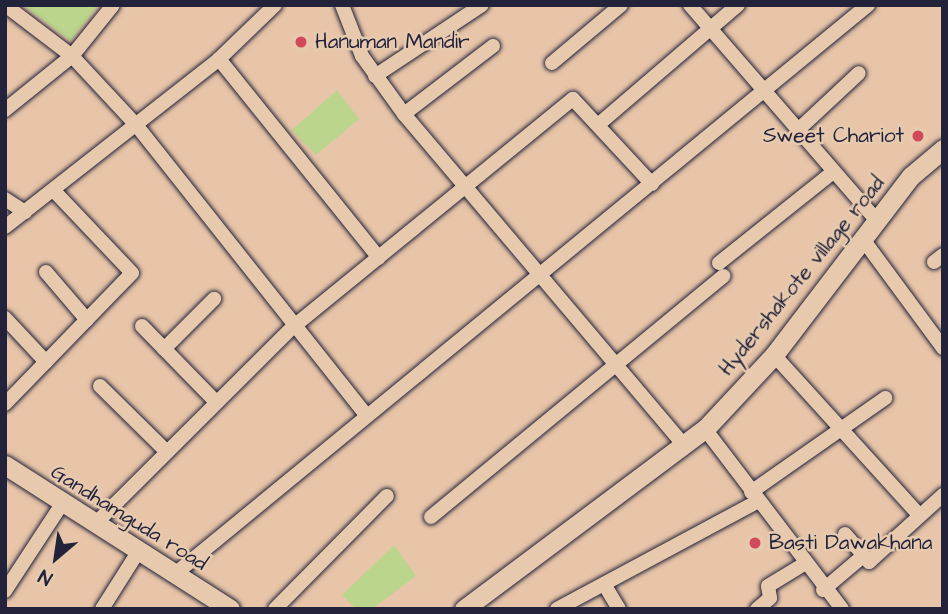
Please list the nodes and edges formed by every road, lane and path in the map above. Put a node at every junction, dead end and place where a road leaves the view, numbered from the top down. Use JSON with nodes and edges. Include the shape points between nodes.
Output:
{"nodes":[{"id":1,"x":5,"y":5,"type":"edge"},
{"id":2,"x":113,"y":5,"type":"edge"},
{"id":3,"x":275,"y":5,"type":"edge"},
{"id":4,"x":342,"y":5,"type":"edge"},
{"id":5,"x":482,"y":5,"type":"edge"},
{"id":6,"x":621,"y":5,"type":"edge"},
{"id":7,"x":690,"y":5,"type":"edge"},
{"id":8,"x":738,"y":5,"type":"edge"},
{"id":9,"x":868,"y":5,"type":"edge"},
{"id":10,"x":710,"y":29,"type":"junction"},
{"id":11,"x":493,"y":46,"type":"dead end"},
{"id":12,"x":72,"y":56,"type":"junction"},
{"id":13,"x":219,"y":59,"type":"junction"},
{"id":14,"x":552,"y":63,"type":"dead end"},
{"id":15,"x":859,"y":73,"type":"dead end"},
{"id":16,"x":375,"y":76,"type":"junction"},
{"id":17,"x":764,"y":91,"type":"junction"},
{"id":18,"x":5,"y":110,"type":"edge"},
{"id":19,"x":404,"y":114,"type":"junction"},
{"id":20,"x":599,"y":124,"type":"junction"},
{"id":21,"x":138,"y":125,"type":"junction"},
{"id":22,"x":798,"y":130,"type":"junction"},
{"id":23,"x":942,"y":151,"type":"edge"},
{"id":24,"x":833,"y":172,"type":"junction"},
{"id":25,"x":652,"y":184,"type":"junction"},
{"id":26,"x":466,"y":188,"type":"junction"},
{"id":27,"x":55,"y":192,"type":"junction"},
{"id":28,"x":5,"y":199,"type":"edge"},
{"id":29,"x":25,"y":212,"type":"junction"},
{"id":30,"x":876,"y":220,"type":"junction"},
{"id":31,"x":5,"y":227,"type":"edge"},
{"id":32,"x":862,"y":238,"type":"junction"},
{"id":33,"x":379,"y":258,"type":"junction"},
{"id":34,"x":46,"y":272,"type":"dead end"},
{"id":35,"x":542,"y":275,"type":"junction"},
{"id":36,"x":214,"y":299,"type":"dead end"},
{"id":37,"x":5,"y":318,"type":"edge"},
{"id":38,"x":87,"y":320,"type":"junction"},
{"id":39,"x":142,"y":326,"type":"dead end"},
{"id":40,"x":293,"y":327,"type":"junction"},
{"id":41,"x":943,"y":348,"type":"edge"},
{"id":42,"x":164,"y":349,"type":"junction"},
{"id":43,"x":774,"y":355,"type":"junction"},
{"id":44,"x":46,"y":362,"type":"junction"},
{"id":45,"x":615,"y":364,"type":"junction"},
{"id":46,"x":100,"y":386,"type":"dead end"},
{"id":47,"x":885,"y":398,"type":"dead end"},
{"id":48,"x":216,"y":402,"type":"junction"},
{"id":49,"x":5,"y":404,"type":"edge"},
{"id":50,"x":366,"y":415,"type":"junction"},
{"id":51,"x":843,"y":428,"type":"junction"},
{"id":52,"x":705,"y":429,"type":"junction"},
{"id":53,"x":685,"y":446,"type":"junction"},
{"id":54,"x":166,"y":451,"type":"junction"},
{"id":55,"x":5,"y":465,"type":"edge"},
{"id":56,"x":943,"y":495,"type":"edge"},
{"id":57,"x":387,"y":496,"type":"dead end"},
{"id":58,"x":755,"y":496,"type":"junction"},
{"id":59,"x":62,"y":504,"type":"junction"},
{"id":60,"x":918,"y":514,"type":"junction"},
{"id":61,"x":431,"y":517,"type":"dead end"},
{"id":62,"x":95,"y":524,"type":"junction"},
{"id":63,"x":845,"y":534,"type":"dead end"},
{"id":64,"x":138,"y":552,"type":"junction"},
{"id":65,"x":863,"y":556,"type":"junction"},
{"id":66,"x":804,"y":564,"type":"junction"},
{"id":67,"x":176,"y":574,"type":"junction"},
{"id":68,"x":604,"y":584,"type":"junction"},
{"id":69,"x":823,"y":590,"type":"junction"},
{"id":70,"x":5,"y":591,"type":"edge"},
{"id":71,"x":218,"y":606,"type":"edge"},
{"id":72,"x":102,"y":609,"type":"edge"},
{"id":73,"x":275,"y":609,"type":"edge"},
{"id":74,"x":464,"y":609,"type":"edge"},
{"id":75,"x":556,"y":609,"type":"edge"},
{"id":76,"x":619,"y":609,"type":"edge"},
{"id":77,"x":757,"y":609,"type":"edge"},
{"id":78,"x":842,"y":609,"type":"edge"}],
"edges":[{"from":1,"to":12,"type":"street"},
{"from":2,"to":12,"type":"street"},
{"from":3,"to":13,"type":"street"},
{"from":4,"to":16,"type":"street"},
{"from":5,"to":16,"type":"street"},
{"from":6,"to":14,"type":"street"},
{"from":7,"to":10,"type":"street"},
{"from":8,"to":10,"type":"street"},
{"from":9,"to":17,"type":"street"},
{"from":10,"to":17,"type":"street"},
{"from":10,"to":20,"type":"street"},
{"from":11,"to":19,"type":"street"},
{"from":12,"to":18,"type":"street"},
{"from":12,"to":21,"type":"street"},
{"from":13,"to":21,"type":"street"},
{"from":13,"to":33,"type":"street"},
{"from":15,"to":22,"type":"street"},
{"from":16,"to":19,"type":"street"},
{"from":17,"to":22,"type":"street"},
{"from":17,"to":25,"type":"street"},
{"from":19,"to":26,"type":"street"},
{"from":20,"to":25,"type":"street"},
{"from":20,"to":26,"type":"street","via":[[573,99]]},
{"from":21,"to":27,"type":"street"},
{"from":21,"to":40,"type":"street"},
{"from":22,"to":24,"type":"street"},
{"from":23,"to":30,"type":"street","name":"Hydershakote village road","via":[[911,176]]},
{"from":24,"to":30,"type":"street"},
{"from":24,"to":45,"type":"street"},
{"from":25,"to":35,"type":"street"},
{"from":26,"to":33,"type":"street"},
{"from":26,"to":35,"type":"street"},
{"from":27,"to":29,"type":"street"},
{"from":27,"to":38,"type":"street","via":[[132,273]]},
{"from":28,"to":29,"type":"street"},
{"from":29,"to":31,"type":"street"},
{"from":30,"to":32,"type":"street","name":"Hydershakote village road"},
{"from":32,"to":41,"type":"street"},
{"from":32,"to":43,"type":"street","name":"Hydershakote village road"},
{"from":33,"to":40,"type":"street"},
{"from":34,"to":38,"type":"street"},
{"from":35,"to":45,"type":"street"},
{"from":35,"to":50,"type":"street"},
{"from":36,"to":42,"type":"street"},
{"from":37,"to":44,"type":"street"},
{"from":38,"to":44,"type":"street"},
{"from":39,"to":42,"type":"street"},
{"from":40,"to":48,"type":"street"},
{"from":40,"to":50,"type":"street"},
{"from":42,"to":48,"type":"street"},
{"from":43,"to":51,"type":"street"},
{"from":43,"to":52,"type":"street","name":"Hydershakote village road"},
{"from":44,"to":49,"type":"street"},
{"from":45,"to":53,"type":"street"},
{"from":45,"to":61,"type":"street"},
{"from":46,"to":54,"type":"street"},
{"from":47,"to":51,"type":"street"},
{"from":48,"to":54,"type":"street"},
{"from":50,"to":67,"type":"street"},
{"from":51,"to":58,"type":"street"},
{"from":51,"to":60,"type":"street"},
{"from":52,"to":53,"type":"street","name":"Hydershakote village road"},
{"from":52,"to":58,"type":"street"},
{"from":53,"to":74,"type":"street","name":"Hydershakote village road"},
{"from":54,"to":62,"type":"street"},
{"from":55,"to":59,"type":"street","name":"Gandhamguda road"},
{"from":56,"to":60,"type":"street"},
{"from":57,"to":73,"type":"street"},
{"from":58,"to":66,"type":"street"},
{"from":58,"to":68,"type":"street"},
{"from":59,"to":62,"type":"street","name":"Gandhamguda road"},
{"from":59,"to":70,"type":"street"},
{"from":60,"to":65,"type":"street","via":[[869,562]]},
{"from":62,"to":64,"type":"street","name":"Gandhamguda road"},
{"from":63,"to":65,"type":"street"},
{"from":64,"to":67,"type":"street","name":"Gandhamguda road"},
{"from":64,"to":72,"type":"street"},
{"from":65,"to":69,"type":"street"},
{"from":66,"to":69,"type":"street"},
{"from":66,"to":77,"type":"street","via":[[768,586],[770,598]]},
{"from":67,"to":71,"type":"street","name":"Gandhamguda road"},
{"from":68,"to":75,"type":"street"},
{"from":68,"to":76,"type":"street"},
{"from":69,"to":78,"type":"street"}]}
